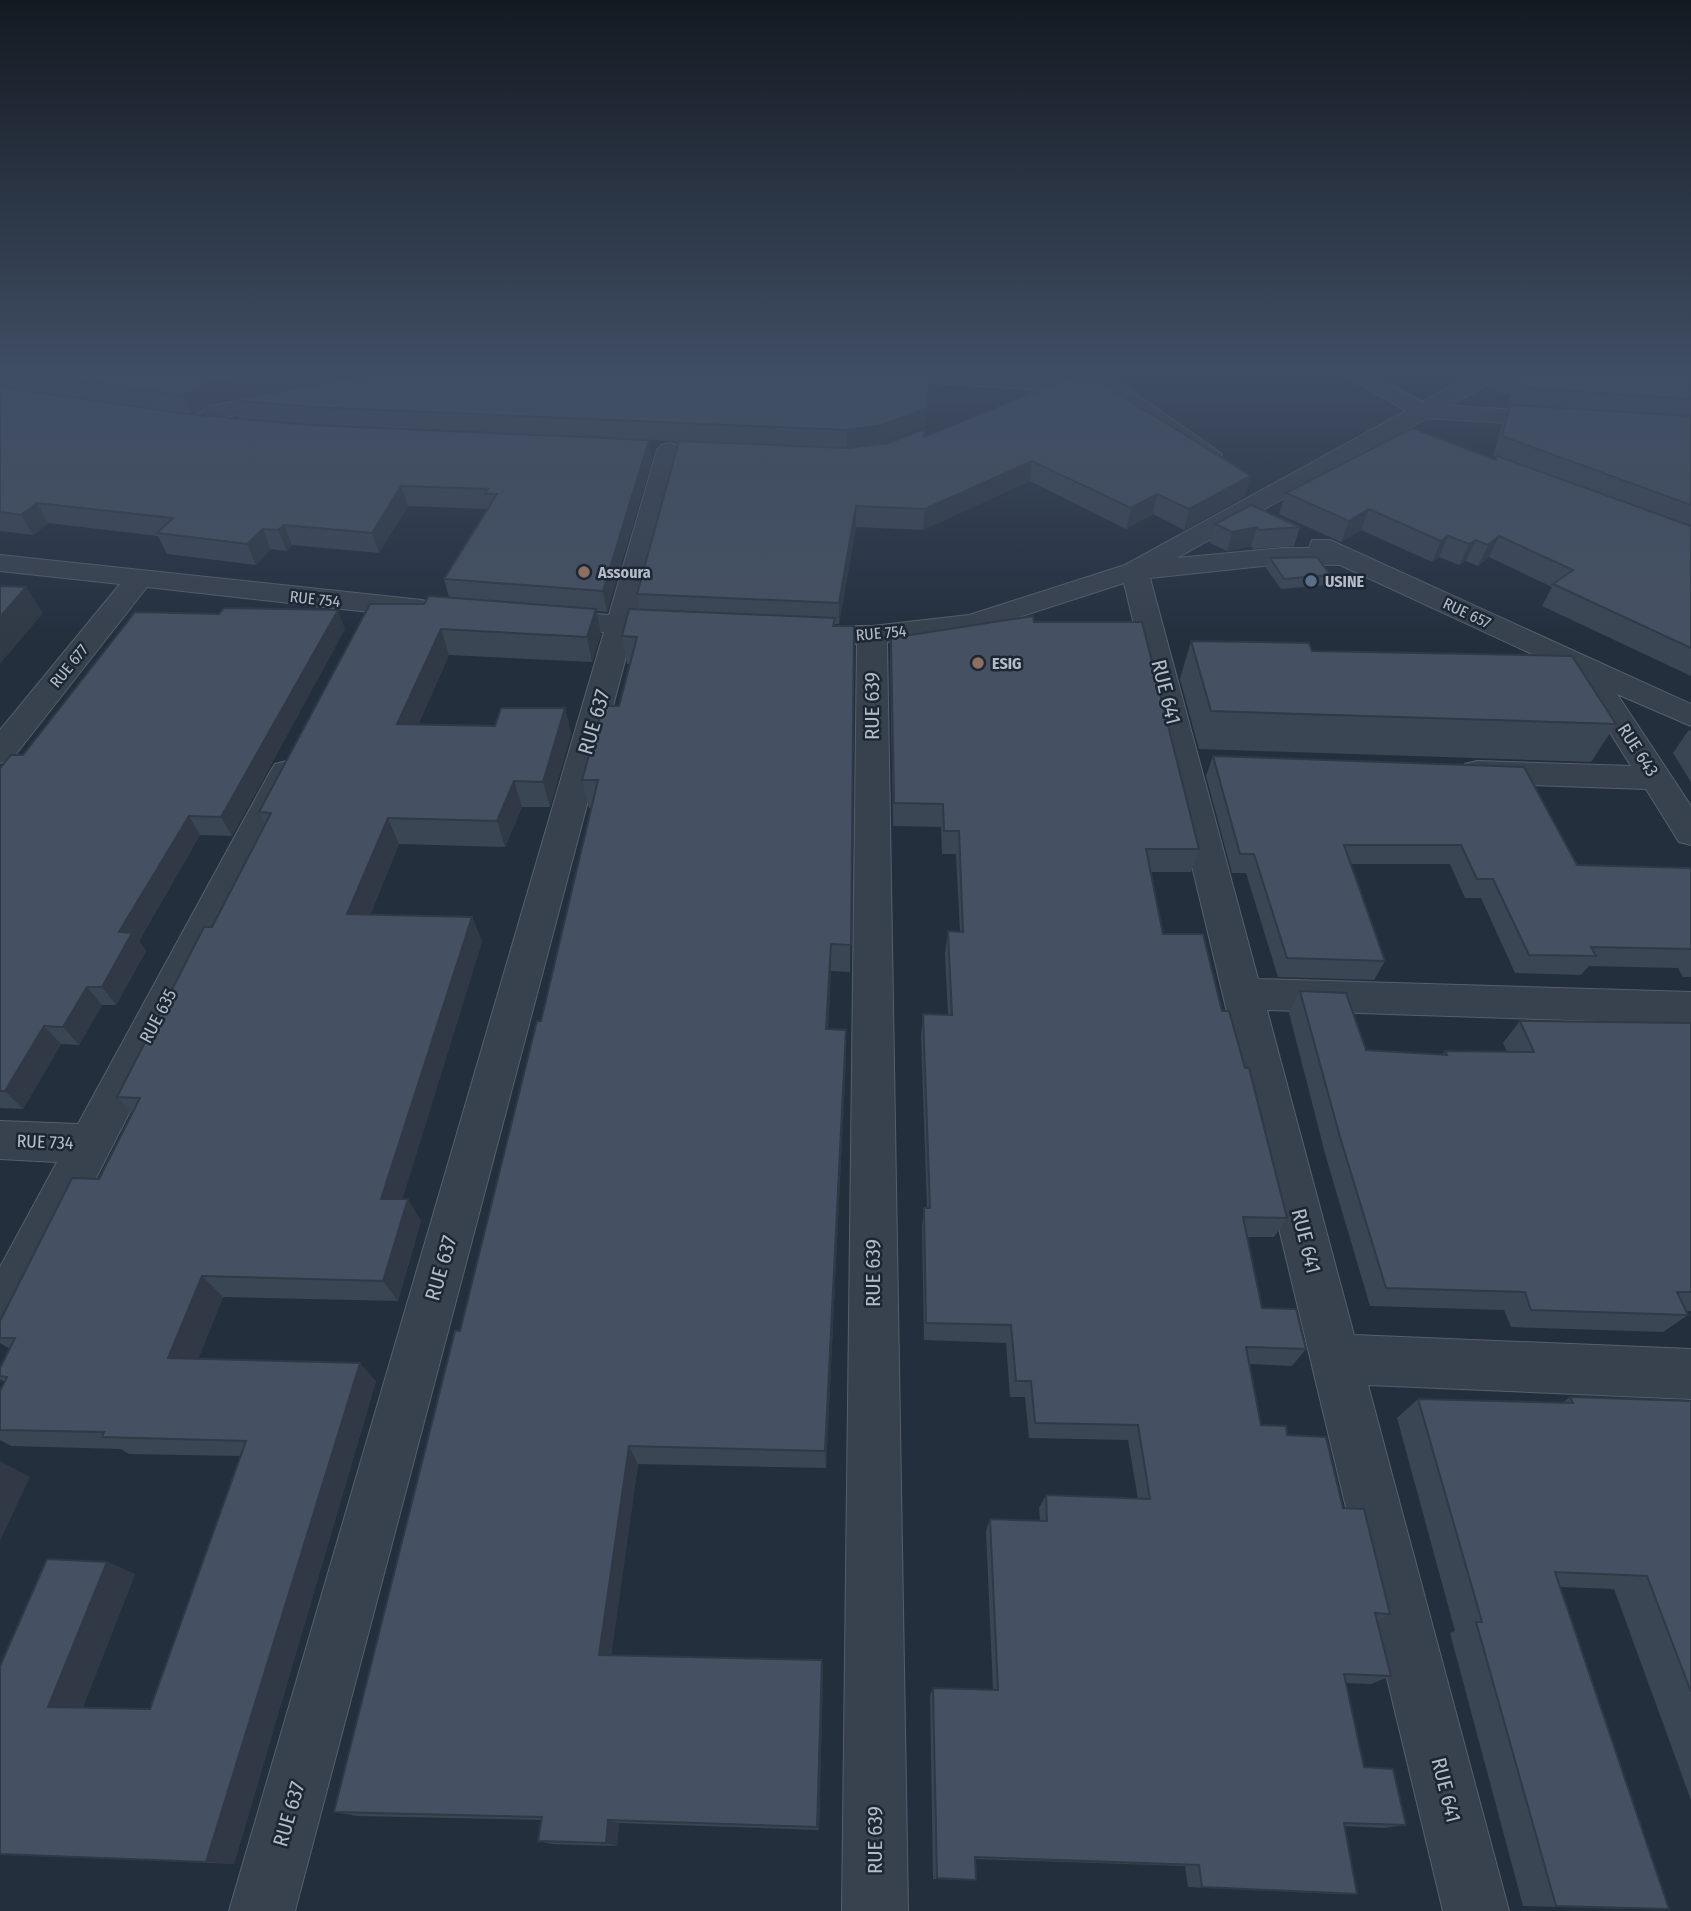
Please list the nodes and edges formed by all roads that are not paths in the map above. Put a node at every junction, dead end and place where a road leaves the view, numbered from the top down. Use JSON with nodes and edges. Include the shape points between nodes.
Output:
{"nodes":[{"id":1,"x":666,"y":460,"type":"edge"},
{"id":2,"x":1218,"y":460,"type":"edge"},
{"id":3,"x":1318,"y":460,"type":"edge"},
{"id":4,"x":1225,"y":465,"type":"edge"},
{"id":5,"x":1243,"y":510,"type":"junction"},
{"id":6,"x":1346,"y":557,"type":"junction"},
{"id":7,"x":0,"y":563,"type":"edge"},
{"id":8,"x":1135,"y":571,"type":"junction"},
{"id":9,"x":138,"y":580,"type":"junction"},
{"id":10,"x":375,"y":605,"type":"junction"},
{"id":11,"x":443,"y":611,"type":"edge"},
{"id":12,"x":512,"y":616,"type":"edge"},
{"id":13,"x":621,"y":625,"type":"junction"},
{"id":14,"x":705,"y":630,"type":"edge"},
{"id":15,"x":775,"y":633,"type":"edge"},
{"id":16,"x":872,"y":635,"type":"junction"},
{"id":17,"x":356,"y":642,"type":"edge"},
{"id":18,"x":1586,"y":668,"type":"junction"},
{"id":19,"x":1691,"y":716,"type":"edge"},
{"id":20,"x":304,"y":740,"type":"edge"},
{"id":21,"x":0,"y":752,"type":"edge"},
{"id":22,"x":1448,"y":771,"type":"edge"},
{"id":23,"x":1656,"y":778,"type":"junction"},
{"id":24,"x":1691,"y":833,"type":"edge"},
{"id":25,"x":1243,"y":994,"type":"junction"},
{"id":26,"x":1691,"y":1008,"type":"edge"},
{"id":27,"x":0,"y":1140,"type":"edge"},
{"id":28,"x":91,"y":1144,"type":"junction"},
{"id":29,"x":0,"y":1315,"type":"edge"},
{"id":30,"x":1336,"y":1359,"type":"junction"},
{"id":31,"x":1691,"y":1374,"type":"edge"},
{"id":32,"x":262,"y":1911,"type":"edge"},
{"id":33,"x":875,"y":1911,"type":"edge"},
{"id":34,"x":1476,"y":1911,"type":"edge"}],
"edges":[{"from":1,"to":13,"type":"street","name":"RUE 637"},
{"from":2,"to":4,"type":"street"},
{"from":3,"to":5,"type":"street","name":"RUE 754","via":[[1258,487]]},
{"from":5,"to":6,"type":"street","name":"RUE 657"},
{"from":5,"to":8,"type":"street","name":"RUE 754"},
{"from":6,"to":8,"type":"street","via":[[1282,556]]},
{"from":6,"to":18,"type":"street","name":"RUE 657"},
{"from":7,"to":9,"type":"street","name":"RUE 754"},
{"from":8,"to":16,"type":"street","name":"RUE 754","via":[[973,623]]},
{"from":8,"to":25,"type":"street","name":"RUE 641","via":[[1197,763]]},
{"from":9,"to":10,"type":"street","name":"RUE 754"},
{"from":9,"to":21,"type":"street","name":"RUE 677"},
{"from":10,"to":11,"type":"street","name":"RUE 754"},
{"from":10,"to":17,"type":"street"},
{"from":12,"to":13,"type":"street"},
{"from":13,"to":14,"type":"street"},
{"from":13,"to":32,"type":"street","name":"RUE 637"},
{"from":15,"to":16,"type":"street","name":"RUE 754"},
{"from":16,"to":33,"type":"street","name":"RUE 639"},
{"from":18,"to":19,"type":"street","name":"RUE 657"},
{"from":18,"to":23,"type":"street","name":"RUE 643"},
{"from":20,"to":28,"type":"street","name":"RUE 635"},
{"from":22,"to":23,"type":"street"},
{"from":23,"to":24,"type":"street","name":"RUE 643"},
{"from":25,"to":26,"type":"street"},
{"from":25,"to":30,"type":"street","name":"RUE 641"},
{"from":27,"to":28,"type":"street","name":"RUE 734"},
{"from":28,"to":29,"type":"street","name":"RUE 635"},
{"from":30,"to":31,"type":"street"},
{"from":30,"to":34,"type":"street","name":"RUE 641"}]}
